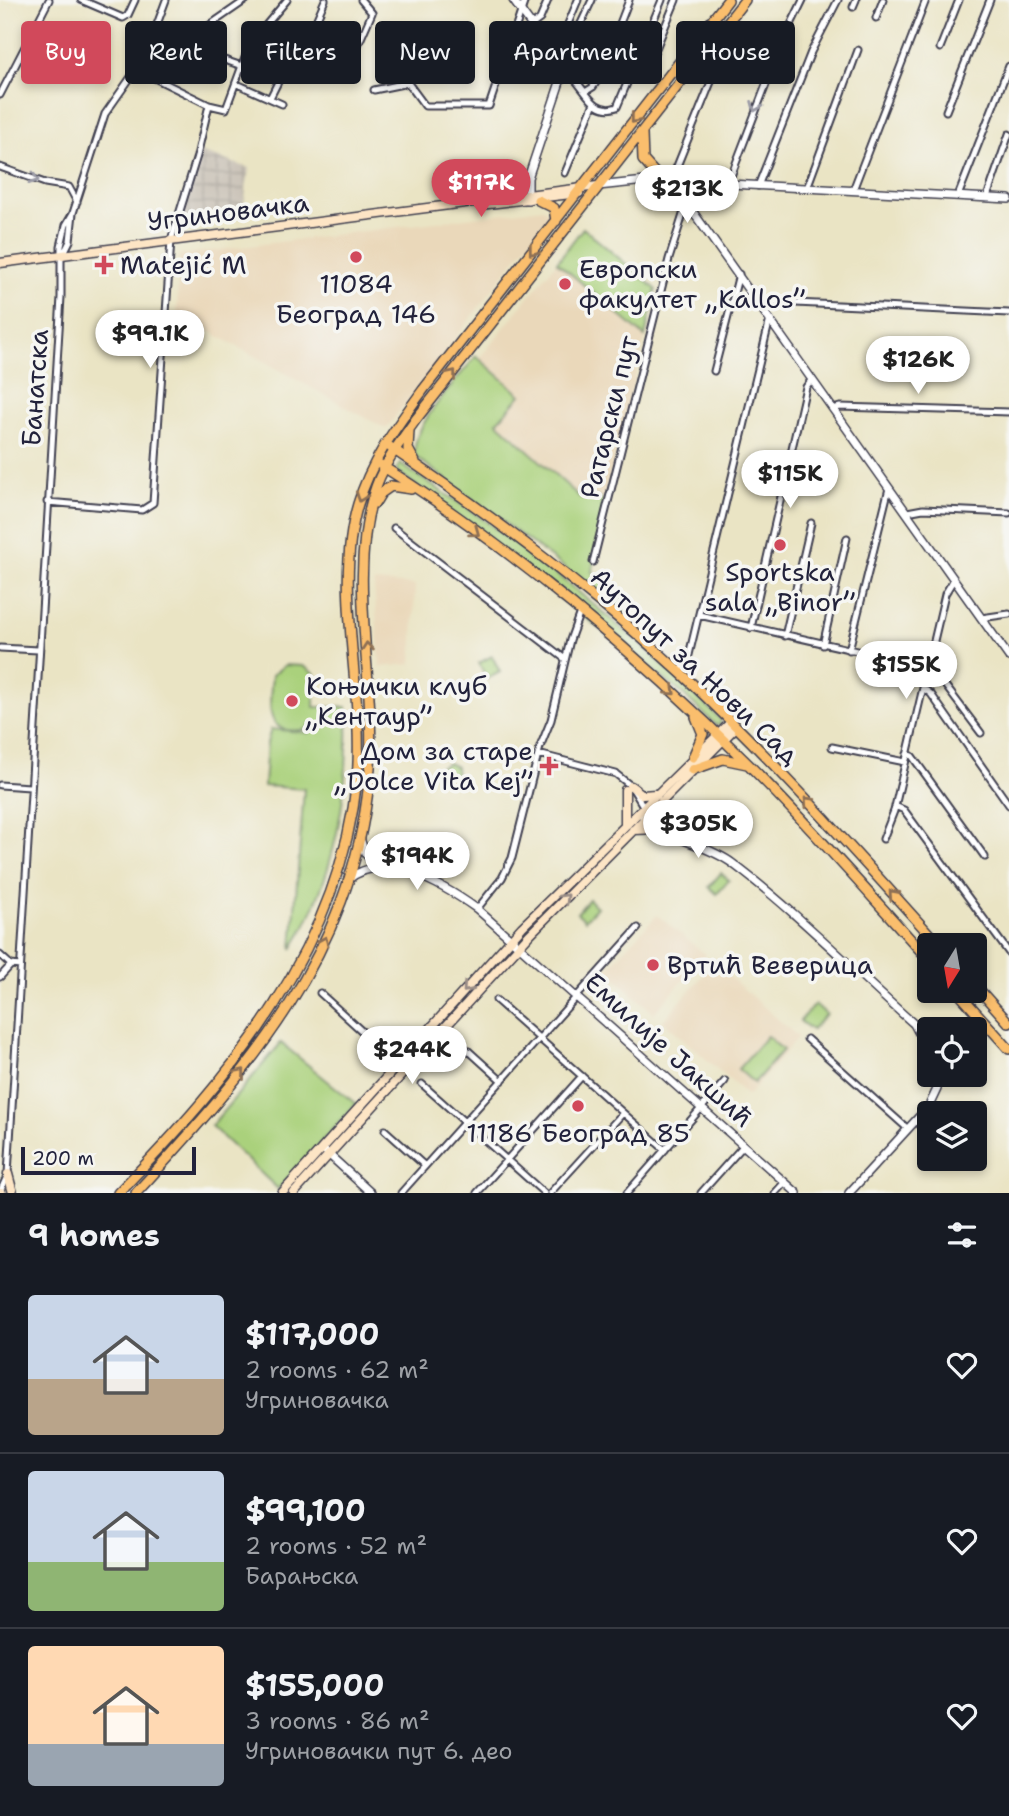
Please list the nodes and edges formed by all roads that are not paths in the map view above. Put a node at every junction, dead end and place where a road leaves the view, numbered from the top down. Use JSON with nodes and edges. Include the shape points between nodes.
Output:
{"nodes":[{"id":1,"x":49,"y":0,"type":"edge"},
{"id":2,"x":82,"y":0,"type":"edge"},
{"id":3,"x":135,"y":0,"type":"edge"},
{"id":4,"x":166,"y":0,"type":"edge"},
{"id":5,"x":246,"y":0,"type":"edge"},
{"id":6,"x":287,"y":0,"type":"edge"},
{"id":7,"x":325,"y":0,"type":"edge"},
{"id":8,"x":361,"y":0,"type":"edge"},
{"id":9,"x":513,"y":0,"type":"edge"},
{"id":10,"x":525,"y":0,"type":"edge"},
{"id":11,"x":548,"y":0,"type":"edge"},
{"id":12,"x":578,"y":0,"type":"edge"},
{"id":13,"x":592,"y":0,"type":"edge"},
{"id":14,"x":629,"y":0,"type":"edge"},
{"id":15,"x":662,"y":0,"type":"edge"},
{"id":16,"x":676,"y":0,"type":"edge"},
{"id":17,"x":728,"y":0,"type":"edge"},
{"id":18,"x":745,"y":0,"type":"edge"},
{"id":19,"x":803,"y":0,"type":"edge"},
{"id":20,"x":838,"y":0,"type":"edge"},
{"id":21,"x":883,"y":0,"type":"edge"},
{"id":22,"x":926,"y":0,"type":"edge"},
{"id":23,"x":959,"y":0,"type":"edge"},
{"id":24,"x":990,"y":0,"type":"edge"},
{"id":25,"x":521,"y":10,"type":"junction"},
{"id":26,"x":876,"y":18,"type":"dead end"},
{"id":27,"x":159,"y":21,"type":"edge"},
{"id":28,"x":216,"y":21,"type":"edge"},
{"id":29,"x":269,"y":21,"type":"edge"},
{"id":30,"x":529,"y":21,"type":"edge"},
{"id":31,"x":538,"y":21,"type":"edge"},
{"id":32,"x":569,"y":21,"type":"edge"},
{"id":33,"x":583,"y":21,"type":"edge"},
{"id":34,"x":653,"y":21,"type":"edge"},
{"id":35,"x":662,"y":34,"type":"edge"},
{"id":36,"x":361,"y":38,"type":"edge"},
{"id":37,"x":940,"y":48,"type":"dead end"},
{"id":38,"x":858,"y":50,"type":"dead end"},
{"id":39,"x":1009,"y":66,"type":"edge"},
{"id":40,"x":241,"y":70,"type":"edge"},
{"id":41,"x":128,"y":84,"type":"edge"},
{"id":42,"x":166,"y":84,"type":"edge"},
{"id":43,"x":237,"y":84,"type":"junction"},
{"id":44,"x":558,"y":84,"type":"edge"},
{"id":45,"x":578,"y":84,"type":"edge"},
{"id":46,"x":627,"y":84,"type":"edge"},
{"id":47,"x":710,"y":84,"type":"edge"},
{"id":48,"x":374,"y":90,"type":"dead end"},
{"id":49,"x":585,"y":92,"type":"junction"},
{"id":50,"x":0,"y":95,"type":"edge"},
{"id":51,"x":270,"y":98,"type":"junction"},
{"id":52,"x":594,"y":103,"type":"junction"},
{"id":53,"x":282,"y":104,"type":"dead end"},
{"id":54,"x":209,"y":105,"type":"junction"},
{"id":55,"x":946,"y":111,"type":"dead end"},
{"id":56,"x":643,"y":130,"type":"junction"},
{"id":57,"x":1009,"y":134,"type":"edge"},
{"id":58,"x":0,"y":167,"type":"edge"},
{"id":59,"x":565,"y":173,"type":"dead end"},
{"id":60,"x":666,"y":180,"type":"junction"},
{"id":61,"x":728,"y":184,"type":"junction"},
{"id":62,"x":598,"y":186,"type":"junction"},
{"id":63,"x":758,"y":186,"type":"junction"},
{"id":64,"x":807,"y":188,"type":"junction"},
{"id":65,"x":580,"y":190,"type":"junction"},
{"id":66,"x":853,"y":190,"type":"junction"},
{"id":67,"x":957,"y":196,"type":"junction"},
{"id":68,"x":987,"y":197,"type":"junction"},
{"id":69,"x":531,"y":198,"type":"junction"},
{"id":70,"x":1009,"y":198,"type":"edge"},
{"id":71,"x":77,"y":202,"type":"junction"},
{"id":72,"x":687,"y":202,"type":"junction"},
{"id":73,"x":556,"y":221,"type":"junction"},
{"id":74,"x":171,"y":240,"type":"junction"},
{"id":75,"x":62,"y":255,"type":"junction"},
{"id":76,"x":0,"y":263,"type":"edge"},
{"id":77,"x":739,"y":274,"type":"junction"},
{"id":78,"x":761,"y":306,"type":"junction"},
{"id":79,"x":1009,"y":313,"type":"edge"},
{"id":80,"x":770,"y":319,"type":"junction"},
{"id":81,"x":714,"y":371,"type":"dead end"},
{"id":82,"x":812,"y":379,"type":"junction"},
{"id":83,"x":834,"y":409,"type":"junction"},
{"id":84,"x":1009,"y":412,"type":"edge"},
{"id":85,"x":410,"y":428,"type":"junction"},
{"id":86,"x":385,"y":444,"type":"junction"},
{"id":87,"x":394,"y":450,"type":"junction"},
{"id":88,"x":375,"y":461,"type":"junction"},
{"id":89,"x":384,"y":467,"type":"junction"},
{"id":90,"x":420,"y":468,"type":"junction"},
{"id":91,"x":889,"y":488,"type":"junction"},
{"id":92,"x":420,"y":492,"type":"junction"},
{"id":93,"x":47,"y":502,"type":"junction"},
{"id":94,"x":907,"y":512,"type":"junction"},
{"id":95,"x":1009,"y":513,"type":"edge"},
{"id":96,"x":368,"y":520,"type":"junction"},
{"id":97,"x":811,"y":523,"type":"dead end"},
{"id":98,"x":394,"y":528,"type":"dead end"},
{"id":99,"x":847,"y":538,"type":"dead end"},
{"id":100,"x":593,"y":562,"type":"dead end"},
{"id":101,"x":954,"y":579,"type":"junction"},
{"id":102,"x":580,"y":612,"type":"junction"},
{"id":103,"x":1009,"y":614,"type":"edge"},
{"id":104,"x":699,"y":615,"type":"junction"},
{"id":105,"x":981,"y":618,"type":"junction"},
{"id":106,"x":751,"y":628,"type":"junction"},
{"id":107,"x":785,"y":636,"type":"junction"},
{"id":108,"x":823,"y":645,"type":"junction"},
{"id":109,"x":0,"y":648,"type":"edge"},
{"id":110,"x":38,"y":650,"type":"junction"},
{"id":111,"x":849,"y":650,"type":"junction"},
{"id":112,"x":1009,"y":657,"type":"edge"},
{"id":113,"x":565,"y":659,"type":"junction"},
{"id":114,"x":928,"y":667,"type":"junction"},
{"id":115,"x":680,"y":673,"type":"junction"},
{"id":116,"x":923,"y":688,"type":"junction"},
{"id":117,"x":689,"y":707,"type":"junction"},
{"id":118,"x":733,"y":725,"type":"junction"},
{"id":119,"x":981,"y":733,"type":"dead end"},
{"id":120,"x":721,"y":737,"type":"junction"},
{"id":121,"x":832,"y":747,"type":"dead end"},
{"id":122,"x":538,"y":754,"type":"junction"},
{"id":123,"x":907,"y":754,"type":"junction"},
{"id":124,"x":693,"y":757,"type":"junction"},
{"id":125,"x":905,"y":762,"type":"junction"},
{"id":126,"x":749,"y":765,"type":"junction"},
{"id":127,"x":692,"y":770,"type":"junction"},
{"id":128,"x":0,"y":785,"type":"edge"},
{"id":129,"x":30,"y":787,"type":"junction"},
{"id":130,"x":628,"y":788,"type":"junction"},
{"id":131,"x":659,"y":797,"type":"junction"},
{"id":132,"x":895,"y":806,"type":"junction"},
{"id":133,"x":1009,"y":806,"type":"edge"},
{"id":134,"x":644,"y":812,"type":"junction"},
{"id":135,"x":662,"y":826,"type":"junction"},
{"id":136,"x":629,"y":827,"type":"junction"},
{"id":137,"x":359,"y":837,"type":"junction"},
{"id":138,"x":883,"y":839,"type":"dead end"},
{"id":139,"x":985,"y":858,"type":"dead end"},
{"id":140,"x":376,"y":866,"type":"junction"},
{"id":141,"x":348,"y":880,"type":"junction"},
{"id":142,"x":477,"y":909,"type":"junction"},
{"id":143,"x":638,"y":928,"type":"dead end"},
{"id":144,"x":928,"y":933,"type":"edge"},
{"id":145,"x":512,"y":937,"type":"junction"},
{"id":146,"x":520,"y":944,"type":"junction"},
{"id":147,"x":917,"y":947,"type":"edge"},
{"id":148,"x":1009,"y":953,"type":"edge"},
{"id":149,"x":0,"y":955,"type":"edge"},
{"id":150,"x":11,"y":965,"type":"junction"},
{"id":151,"x":20,"y":966,"type":"junction"},
{"id":152,"x":0,"y":977,"type":"edge"},
{"id":153,"x":320,"y":993,"type":"dead end"},
{"id":154,"x":578,"y":996,"type":"junction"},
{"id":155,"x":987,"y":998,"type":"edge"},
{"id":156,"x":496,"y":1000,"type":"dead end"},
{"id":157,"x":968,"y":1003,"type":"edge"},
{"id":158,"x":1009,"y":1023,"type":"edge"},
{"id":159,"x":917,"y":1030,"type":"edge"},
{"id":160,"x":539,"y":1038,"type":"junction"},
{"id":161,"x":807,"y":1039,"type":"dead end"},
{"id":162,"x":460,"y":1043,"type":"dead end"},
{"id":163,"x":1009,"y":1049,"type":"edge"},
{"id":164,"x":398,"y":1064,"type":"junction"},
{"id":165,"x":582,"y":1076,"type":"junction"},
{"id":166,"x":502,"y":1081,"type":"junction"},
{"id":167,"x":725,"y":1081,"type":"dead end"},
{"id":168,"x":422,"y":1084,"type":"dead end"},
{"id":169,"x":937,"y":1087,"type":"edge"},
{"id":170,"x":702,"y":1108,"type":"junction"},
{"id":171,"x":623,"y":1113,"type":"junction"},
{"id":172,"x":187,"y":1117,"type":"junction"},
{"id":173,"x":464,"y":1122,"type":"junction"},
{"id":174,"x":197,"y":1125,"type":"junction"},
{"id":175,"x":908,"y":1129,"type":"junction"},
{"id":176,"x":385,"y":1130,"type":"dead end"},
{"id":177,"x":744,"y":1146,"type":"junction"},
{"id":178,"x":664,"y":1150,"type":"junction"},
{"id":179,"x":326,"y":1152,"type":"junction"},
{"id":180,"x":506,"y":1160,"type":"junction"},
{"id":181,"x":425,"y":1166,"type":"junction"},
{"id":182,"x":8,"y":1174,"type":"junction"},
{"id":183,"x":785,"y":1182,"type":"junction"},
{"id":184,"x":0,"y":1193,"type":"edge"},
{"id":185,"x":13,"y":1193,"type":"edge"},
{"id":186,"x":118,"y":1193,"type":"edge"},
{"id":187,"x":136,"y":1193,"type":"edge"},
{"id":188,"x":282,"y":1193,"type":"edge"},
{"id":189,"x":294,"y":1193,"type":"edge"},
{"id":190,"x":371,"y":1193,"type":"edge"},
{"id":191,"x":401,"y":1193,"type":"edge"},
{"id":192,"x":477,"y":1193,"type":"edge"},
{"id":193,"x":544,"y":1193,"type":"edge"},
{"id":194,"x":550,"y":1193,"type":"edge"},
{"id":195,"x":626,"y":1193,"type":"edge"},
{"id":196,"x":701,"y":1193,"type":"edge"},
{"id":197,"x":775,"y":1193,"type":"edge"},
{"id":198,"x":797,"y":1193,"type":"edge"},
{"id":199,"x":849,"y":1193,"type":"edge"}],
"edges":[{"from":1,"to":50,"type":"street"},
{"from":2,"to":3,"type":"street","via":[[123,18]]},
{"from":4,"to":27,"type":"street","name":"Банатска"},
{"from":5,"to":28,"type":"street"},
{"from":6,"to":29,"type":"street"},
{"from":7,"to":51,"type":"street","via":[[299,60],[279,79]]},
{"from":8,"to":36,"type":"street","via":[[372,13]]},
{"from":9,"to":25,"type":"street"},
{"from":10,"to":25,"type":"street"},
{"from":11,"to":31,"type":"street"},
{"from":12,"to":32,"type":"street"},
{"from":13,"to":33,"type":"street"},
{"from":14,"to":49,"type":"street","via":[[599,78]]},
{"from":15,"to":34,"type":"street"},
{"from":16,"to":35,"type":"street"},
{"from":17,"to":65,"type":"main road","one_way":true},
{"from":18,"to":56,"type":"main road"},
{"from":19,"to":61,"type":"street","one_way":true},
{"from":20,"to":63,"type":"street","via":[[811,52]]},
{"from":21,"to":26,"type":"street"},
{"from":22,"to":66,"type":"street"},
{"from":23,"to":37,"type":"street"},
{"from":24,"to":55,"type":"street"},
{"from":25,"to":30,"type":"street"},
{"from":25,"to":48,"type":"street","via":[[489,106],[425,106],[408,83]]},
{"from":38,"to":64,"type":"street"},
{"from":39,"to":67,"type":"street"},
{"from":40,"to":43,"type":"street"},
{"from":41,"to":71,"type":"street","name":"Банатска","via":[[106,114]]},
{"from":42,"to":54,"type":"street"},
{"from":43,"to":51,"type":"street"},
{"from":43,"to":54,"type":"street","via":[[226,109]]},
{"from":44,"to":69,"type":"street","via":[[528,178]]},
{"from":45,"to":49,"type":"street"},
{"from":46,"to":52,"type":"street","via":[[617,107],[606,109]]},
{"from":47,"to":60,"type":"street"},
{"from":49,"to":52,"type":"street"},
{"from":51,"to":53,"type":"street"},
{"from":52,"to":59,"type":"street"},
{"from":54,"to":74,"type":"street"},
{"from":56,"to":60,"type":"main road","via":[[642,155],[648,168]]},
{"from":56,"to":62,"type":"main road"},
{"from":57,"to":68,"type":"street"},
{"from":58,"to":71,"type":"street","one_way":true,"via":[[45,184],[69,187]]},
{"from":60,"to":61,"type":"street"},
{"from":60,"to":62,"type":"street"},
{"from":60,"to":72,"type":"street"},
{"from":61,"to":63,"type":"street"},
{"from":62,"to":65,"type":"main road","name":"Угриновачка"},
{"from":85,"to":62,"type":"main road","one_way":true},
{"from":63,"to":64,"type":"street"},
{"from":64,"to":66,"type":"street"},
{"from":65,"to":69,"type":"main road","name":"Угриновачка"},
{"from":65,"to":73,"type":"main road"},
{"from":66,"to":67,"type":"street"},
{"from":67,"to":68,"type":"street"},
{"from":68,"to":70,"type":"street"},
{"from":69,"to":73,"type":"main road","via":[[554,208]]},
{"from":69,"to":74,"type":"main road","name":"Угриновачка"},
{"from":71,"to":75,"type":"street","name":"Банатска"},
{"from":72,"to":77,"type":"street"},
{"from":72,"to":100,"type":"street","name":"Ратарски пут"},
{"from":73,"to":86,"type":"main road","one_way":true},
{"from":74,"to":75,"type":"main road","name":"Угриновачка"},
{"from":74,"to":93,"type":"street","via":[[151,507],[135,510]]},
{"from":75,"to":76,"type":"main road","name":"Угриновачка"},
{"from":75,"to":93,"type":"street","name":"Банатска"},
{"from":77,"to":78,"type":"street"},
{"from":77,"to":81,"type":"street"},
{"from":78,"to":79,"type":"street","via":[[774,302]]},
{"from":78,"to":80,"type":"street"},
{"from":80,"to":82,"type":"street"},
{"from":80,"to":104,"type":"street"},
{"from":82,"to":83,"type":"street"},
{"from":82,"to":106,"type":"street","via":[[802,400]]},
{"from":83,"to":84,"type":"street"},
{"from":83,"to":91,"type":"street"},
{"from":85,"to":87,"type":"main road"},
{"from":85,"to":90,"type":"main road","via":[[408,449]]},
{"from":86,"to":87,"type":"main road","name":"Аутопут за Нови Сад"},
{"from":86,"to":88,"type":"main road"},
{"from":87,"to":89,"type":"main road"},
{"from":87,"to":90,"type":"main road","name":"Аутопут за Нови Сад"},
{"from":88,"to":89,"type":"main road","name":"Аутопут за Нови Сад"},
{"from":88,"to":172,"type":"main road","one_way":true,"via":[[357,507],[350,549],[359,746],[342,859],[325,910],[288,987],[251,1041]]},
{"from":89,"to":92,"type":"main road","name":"Аутопут за Нови Сад"},
{"from":89,"to":96,"type":"main road"},
{"from":90,"to":115,"type":"main road","name":"Аутопут за Нови Сад","via":[[575,582]]},
{"from":91,"to":94,"type":"street"},
{"from":91,"to":111,"type":"street"},
{"from":92,"to":96,"type":"main road","via":[[387,488],[378,496]]},
{"from":92,"to":102,"type":"main road","name":"Аутопут за Нови Сад","one_way":true},
{"from":93,"to":110,"type":"street","name":"Банатска"},
{"from":94,"to":95,"type":"street"},
{"from":94,"to":101,"type":"street"},
{"from":137,"to":96,"type":"main road","one_way":true,"via":[[369,783],[372,713],[362,572]]},
{"from":97,"to":107,"type":"street"},
{"from":98,"to":113,"type":"street"},
{"from":99,"to":108,"type":"street"},
{"from":101,"to":105,"type":"street"},
{"from":101,"to":114,"type":"street","via":[[945,594]]},
{"from":102,"to":113,"type":"street"},
{"from":102,"to":117,"type":"main road","name":"Аутопут за Нови Сад","one_way":true},
{"from":103,"to":105,"type":"street"},
{"from":104,"to":106,"type":"street"},
{"from":104,"to":115,"type":"street"},
{"from":105,"to":112,"type":"street"},
{"from":106,"to":107,"type":"street"},
{"from":107,"to":108,"type":"street"},
{"from":108,"to":111,"type":"street"},
{"from":109,"to":110,"type":"street"},
{"from":110,"to":129,"type":"street","name":"Банатска"},
{"from":111,"to":114,"type":"street"},
{"from":113,"to":122,"type":"street"},
{"from":114,"to":116,"type":"street"},
{"from":114,"to":119,"type":"street"},
{"from":115,"to":118,"type":"main road","name":"Аутопут за Нови Сад"},
{"from":116,"to":123,"type":"street"},
{"from":116,"to":133,"type":"street"},
{"from":117,"to":120,"type":"main road","name":"Аутопут за Нови Сад"},
{"from":117,"to":124,"type":"main road","via":[[703,734]]},
{"from":118,"to":120,"type":"main road"},
{"from":144,"to":118,"type":"main road","name":"Аутопут за Нови Сад","one_way":true},
{"from":120,"to":124,"type":"main road"},
{"from":120,"to":126,"type":"main road","name":"Аутопут за Нови Сад"},
{"from":120,"to":127,"type":"main road"},
{"from":121,"to":125,"type":"street"},
{"from":122,"to":130,"type":"street","via":[[596,766],[616,774]]},
{"from":122,"to":142,"type":"street","via":[[510,865]]},
{"from":123,"to":125,"type":"street"},
{"from":123,"to":139,"type":"street"},
{"from":124,"to":131,"type":"main road"},
{"from":125,"to":132,"type":"street"},
{"from":126,"to":127,"type":"main road","via":[[723,759]]},
{"from":126,"to":147,"type":"main road","name":"Аутопут за Нови Сад"},
{"from":127,"to":131,"type":"main road"},
{"from":128,"to":129,"type":"street"},
{"from":129,"to":151,"type":"street","name":"Банатска"},
{"from":130,"to":131,"type":"main road"},
{"from":130,"to":134,"type":"street"},
{"from":130,"to":136,"type":"main road"},
{"from":131,"to":134,"type":"main road"},
{"from":131,"to":135,"type":"main road"},
{"from":132,"to":138,"type":"street"},
{"from":132,"to":148,"type":"street","via":[[904,810]]},
{"from":134,"to":135,"type":"street"},
{"from":134,"to":136,"type":"main road"},
{"from":135,"to":136,"type":"main road"},
{"from":135,"to":159,"type":"street","via":[[720,855],[758,884]]},
{"from":136,"to":145,"type":"main road"},
{"from":146,"to":136,"type":"main road","one_way":true},
{"from":137,"to":140,"type":"street"},
{"from":137,"to":141,"type":"main road"},
{"from":140,"to":141,"type":"street","via":[[360,870]]},
{"from":140,"to":142,"type":"street","name":"Емилије Јакшић","via":[[432,883]]},
{"from":174,"to":141,"type":"main road","one_way":true,"via":[[261,1049],[293,1002]]},
{"from":142,"to":145,"type":"street","name":"Емилије Јакшић"},
{"from":143,"to":154,"type":"street"},
{"from":145,"to":146,"type":"street","name":"Емилије Јакшић"},
{"from":145,"to":164,"type":"main road","one_way":true},
{"from":146,"to":154,"type":"street","name":"Емилије Јакшић"},
{"from":146,"to":179,"type":"main road"},
{"from":149,"to":150,"type":"street"},
{"from":150,"to":151,"type":"street"},
{"from":150,"to":152,"type":"street"},
{"from":151,"to":182,"type":"street","name":"Банатска"},
{"from":153,"to":164,"type":"street"},
{"from":154,"to":160,"type":"street"},
{"from":154,"to":170,"type":"street","name":"Емилије Јакшић"},
{"from":155,"to":158,"type":"main road"},
{"from":156,"to":160,"type":"street"},
{"from":157,"to":163,"type":"main road"},
{"from":160,"to":165,"type":"street"},
{"from":160,"to":166,"type":"street"},
{"from":161,"to":175,"type":"street"},
{"from":162,"to":166,"type":"street"},
{"from":164,"to":179,"type":"main road"},
{"from":165,"to":171,"type":"street"},
{"from":165,"to":180,"type":"street"},
{"from":166,"to":173,"type":"street"},
{"from":167,"to":170,"type":"street"},
{"from":168,"to":173,"type":"street"},
{"from":169,"to":175,"type":"street","via":[[932,1101]]},
{"from":170,"to":177,"type":"street","name":"Емилије Јакшић"},
{"from":170,"to":178,"type":"street"},
{"from":171,"to":178,"type":"street"},
{"from":171,"to":194,"type":"street"},
{"from":172,"to":174,"type":"main road"},
{"from":172,"to":186,"type":"main road"},
{"from":173,"to":180,"type":"street"},
{"from":173,"to":181,"type":"street"},
{"from":174,"to":187,"type":"main road"},
{"from":175,"to":199,"type":"street"},
{"from":176,"to":181,"type":"street"},
{"from":177,"to":183,"type":"street","name":"Емилије Јакшић"},
{"from":177,"to":196,"type":"street"},
{"from":178,"to":195,"type":"street"},
{"from":179,"to":188,"type":"main road"},
{"from":179,"to":189,"type":"main road"},
{"from":179,"to":190,"type":"street"},
{"from":180,"to":192,"type":"street"},
{"from":180,"to":193,"type":"street"},
{"from":181,"to":191,"type":"street"},
{"from":182,"to":184,"type":"street","name":"Банатска"},
{"from":182,"to":185,"type":"main road"},
{"from":183,"to":197,"type":"street"},
{"from":183,"to":198,"type":"street","name":"Емилије Јакшић"}]}
